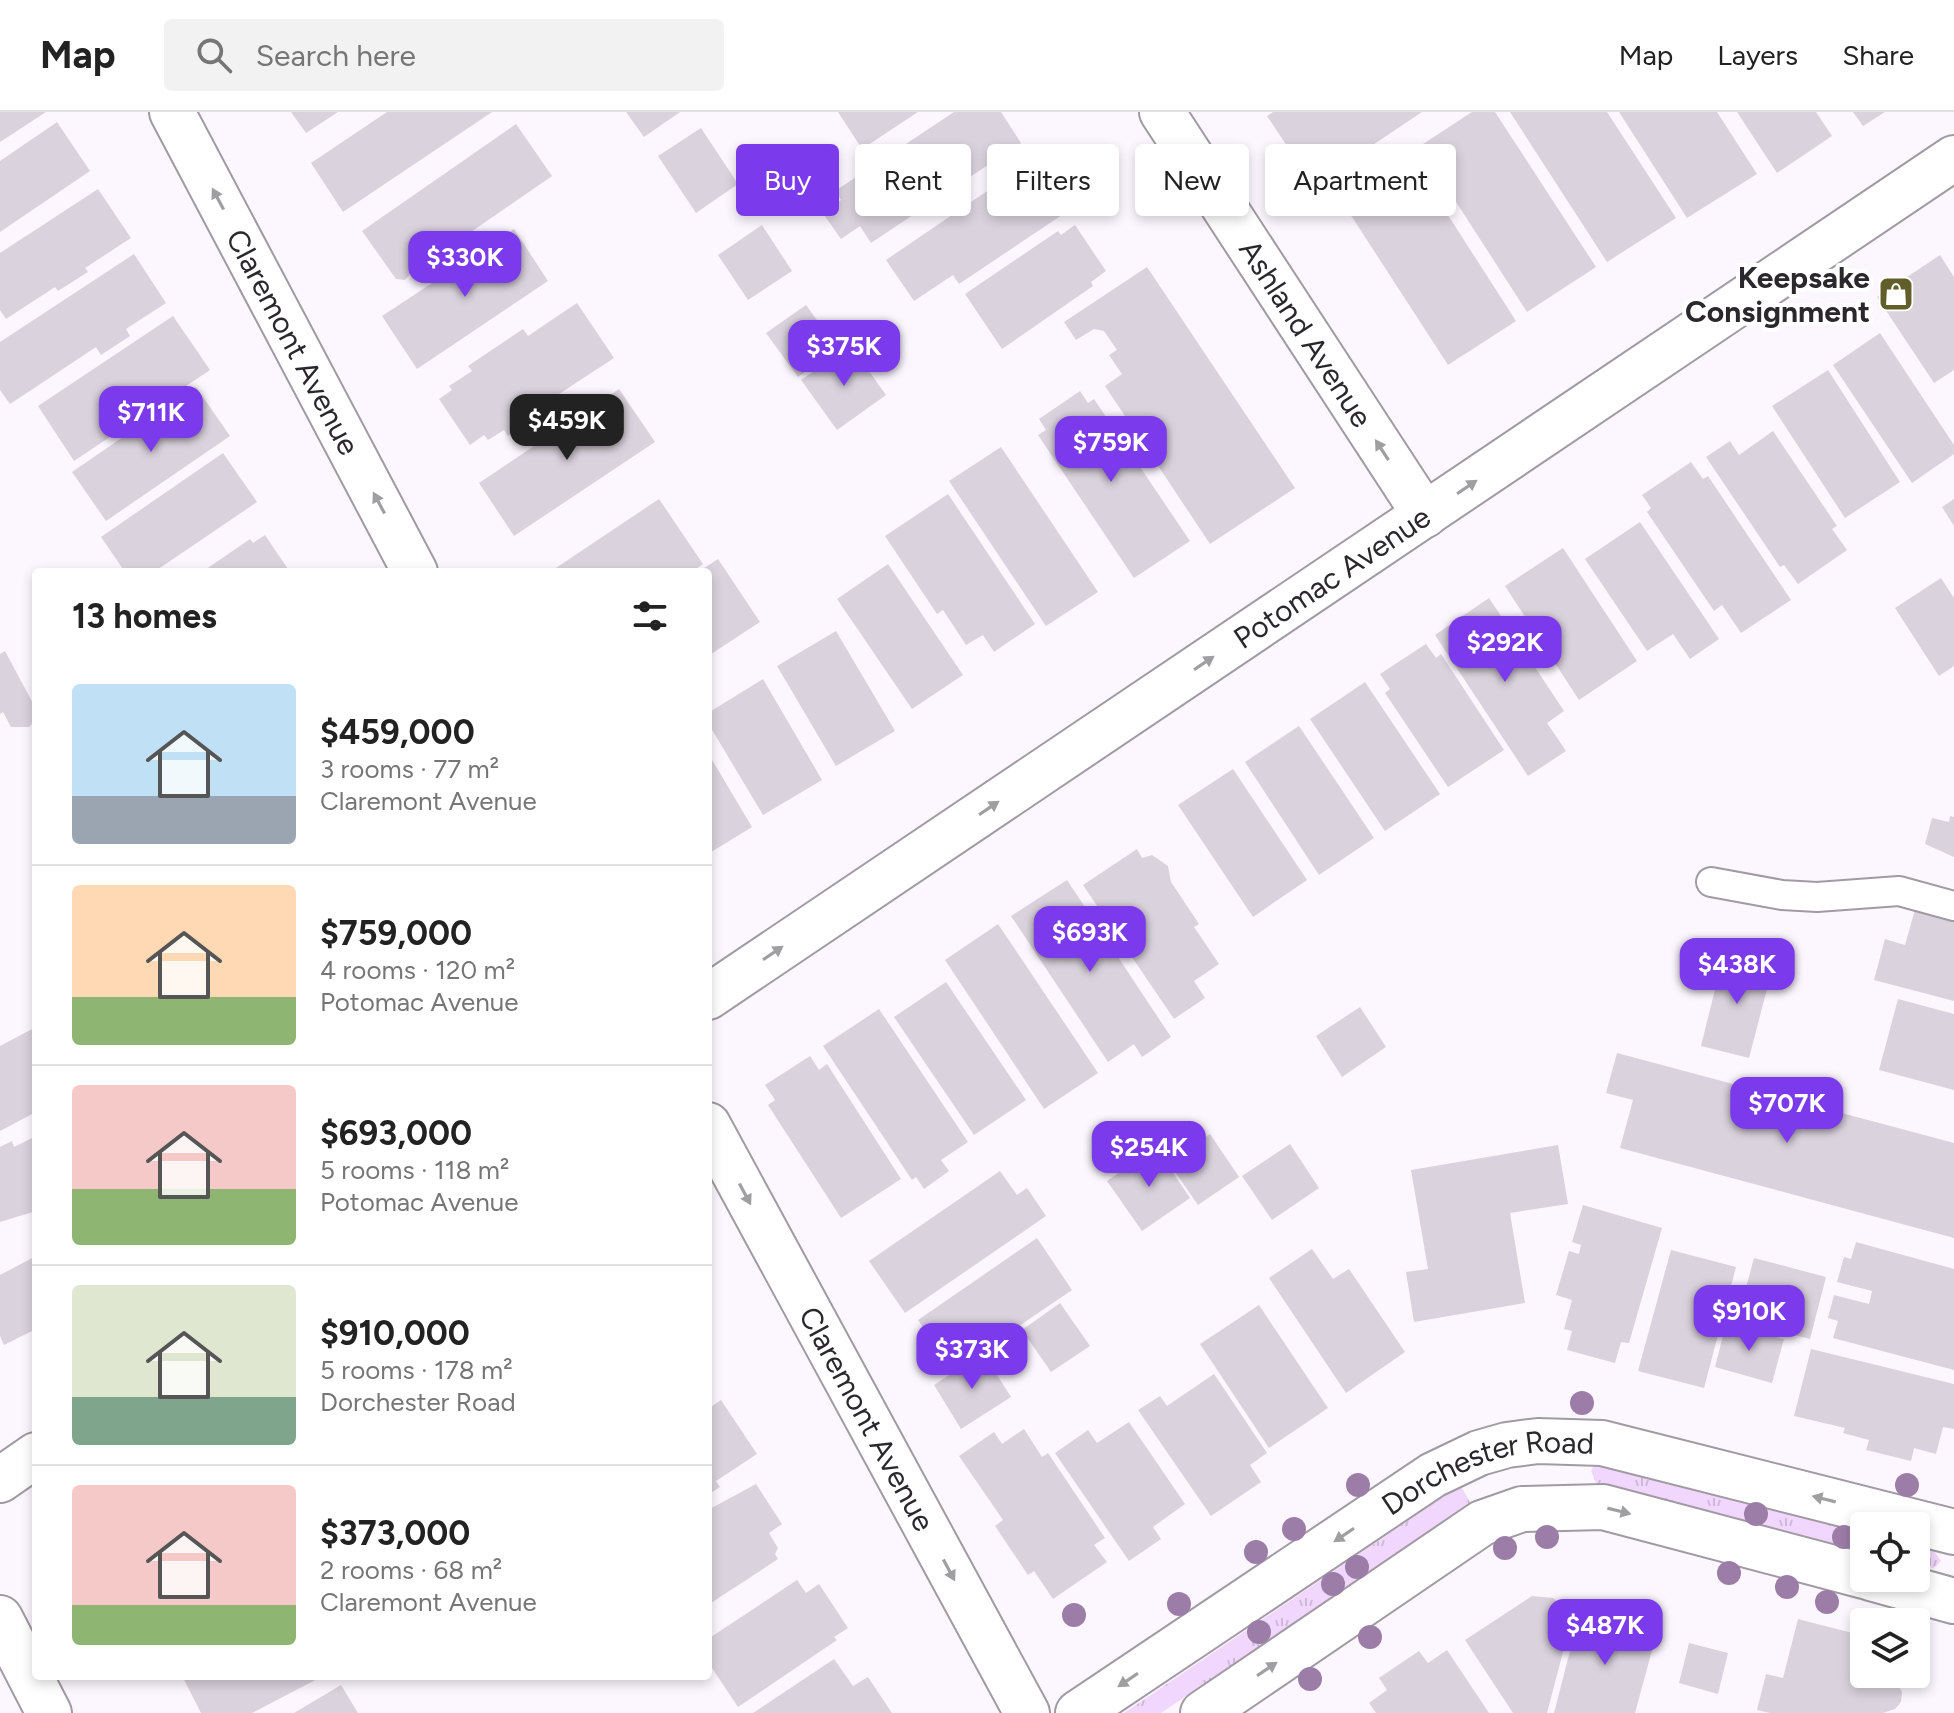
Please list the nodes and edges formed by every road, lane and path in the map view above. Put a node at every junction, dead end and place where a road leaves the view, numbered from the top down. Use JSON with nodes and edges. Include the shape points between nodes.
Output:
{"nodes":[{"id":1,"x":172,"y":112,"type":"edge"},
{"id":2,"x":1162,"y":112,"type":"edge"},
{"id":3,"x":1954,"y":158,"type":"edge"},
{"id":4,"x":1425,"y":515,"type":"junction"},
{"id":5,"x":413,"y":568,"type":"edge"},
{"id":6,"x":1711,"y":882,"type":"dead end"},
{"id":7,"x":1954,"y":906,"type":"edge"},
{"id":8,"x":712,"y":994,"type":"edge"},
{"id":9,"x":712,"y":1132,"type":"edge"},
{"id":10,"x":1559,"y":1441,"type":"junction"},
{"id":11,"x":1479,"y":1453,"type":"junction"},
{"id":12,"x":32,"y":1458,"type":"edge"},
{"id":13,"x":0,"y":1480,"type":"edge"},
{"id":14,"x":1567,"y":1506,"type":"junction"},
{"id":15,"x":1504,"y":1515,"type":"junction"},
{"id":16,"x":1954,"y":1532,"type":"edge"},
{"id":17,"x":1850,"y":1572,"type":"edge"},
{"id":18,"x":1922,"y":1592,"type":"edge"},
{"id":19,"x":1954,"y":1601,"type":"edge"},
{"id":20,"x":0,"y":1618,"type":"edge"},
{"id":21,"x":49,"y":1713,"type":"edge"},
{"id":22,"x":1027,"y":1713,"type":"edge"},
{"id":23,"x":1078,"y":1713,"type":"edge"},
{"id":24,"x":1203,"y":1713,"type":"edge"}],
"edges":[{"from":5,"to":1,"type":"street","name":"Claremont Avenue","one_way":true},
{"from":4,"to":2,"type":"street","name":"Ashland Avenue","one_way":true},
{"from":4,"to":3,"type":"street","name":"Potomac Avenue","one_way":true},
{"from":8,"to":4,"type":"street","name":"Potomac Avenue","one_way":true},
{"from":6,"to":7,"type":"lane","via":[[1817,897],[1899,891]]},
{"from":9,"to":22,"type":"street","name":"Claremont Avenue","one_way":true},
{"from":10,"to":11,"type":"street","name":"Dorchester Road"},
{"from":10,"to":14,"type":"street"},
{"from":16,"to":10,"type":"street","name":"Dorchester Road","one_way":true,"via":[[1602,1443]]},
{"from":11,"to":15,"type":"street"},
{"from":11,"to":23,"type":"street","name":"Dorchester Road","one_way":true,"via":[[1433,1475]]},
{"from":12,"to":13,"type":"street"},
{"from":14,"to":15,"type":"street","name":"Dorchester Road"},
{"from":14,"to":17,"type":"street","name":"Dorchester Road","one_way":true,"via":[[1603,1507]]},
{"from":24,"to":15,"type":"street","name":"Dorchester Road","one_way":true,"via":[[1446,1547]]},
{"from":18,"to":19,"type":"street"},
{"from":20,"to":21,"type":"street"}]}
